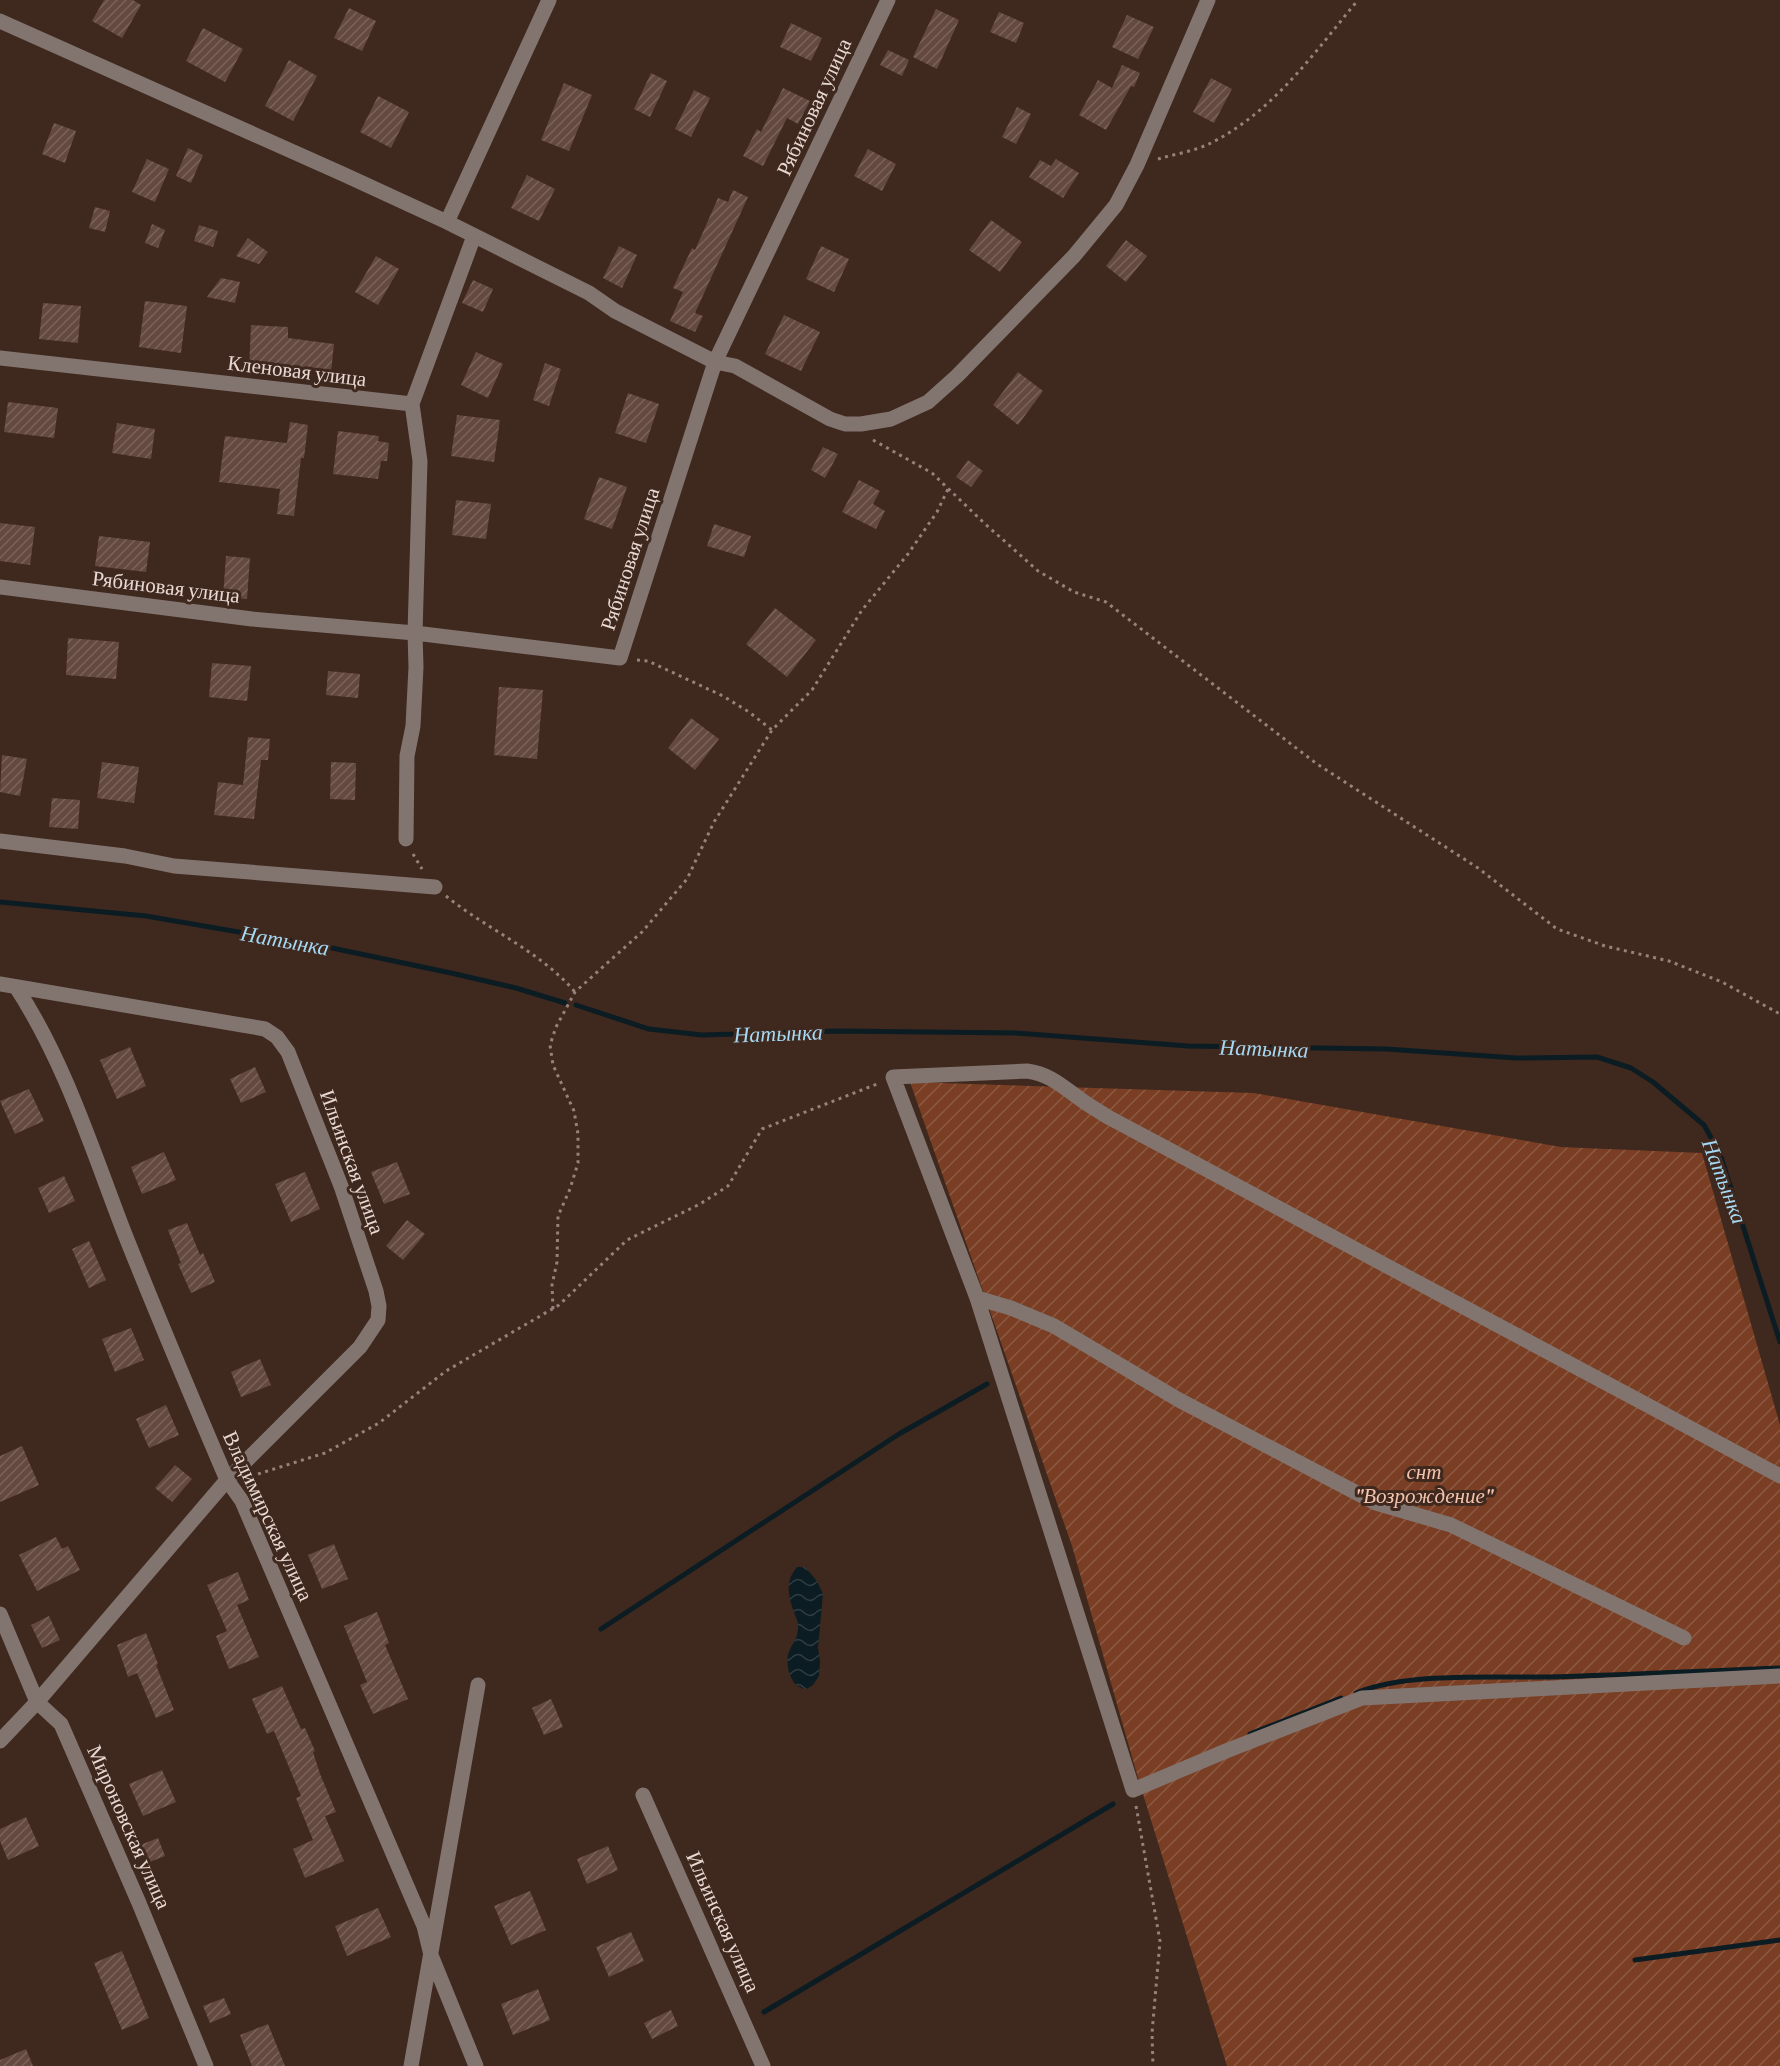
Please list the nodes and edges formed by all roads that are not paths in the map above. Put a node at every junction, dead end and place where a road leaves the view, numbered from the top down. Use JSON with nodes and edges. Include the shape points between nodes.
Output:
{"nodes":[{"id":1,"x":549,"y":0,"type":"edge"},
{"id":2,"x":888,"y":0,"type":"edge"},
{"id":3,"x":1208,"y":0,"type":"edge"},
{"id":4,"x":0,"y":21,"type":"edge"},
{"id":5,"x":447,"y":222,"type":"junction"},
{"id":6,"x":474,"y":236,"type":"junction"},
{"id":7,"x":0,"y":357,"type":"edge"},
{"id":8,"x":715,"y":363,"type":"junction"},
{"id":9,"x":412,"y":404,"type":"junction"},
{"id":10,"x":0,"y":588,"type":"edge"},
{"id":11,"x":415,"y":633,"type":"junction"},
{"id":12,"x":406,"y":839,"type":"road end"},
{"id":13,"x":0,"y":841,"type":"edge"},
{"id":14,"x":435,"y":887,"type":"road end"},
{"id":15,"x":0,"y":984,"type":"edge"},
{"id":16,"x":16,"y":987,"type":"junction"},
{"id":17,"x":977,"y":1298,"type":"junction"},
{"id":18,"x":1780,"y":1476,"type":"edge"},
{"id":19,"x":227,"y":1480,"type":"junction"},
{"id":20,"x":0,"y":1614,"type":"edge"},
{"id":21,"x":1684,"y":1638,"type":"dead end"},
{"id":22,"x":1780,"y":1676,"type":"edge"},
{"id":23,"x":478,"y":1684,"type":"dead end"},
{"id":24,"x":37,"y":1702,"type":"junction"},
{"id":25,"x":0,"y":1741,"type":"edge"},
{"id":26,"x":643,"y":1795,"type":"dead end"},
{"id":27,"x":431,"y":1955,"type":"junction"},
{"id":28,"x":206,"y":2066,"type":"edge"},
{"id":29,"x":411,"y":2066,"type":"edge"},
{"id":30,"x":476,"y":2066,"type":"edge"},
{"id":31,"x":763,"y":2066,"type":"edge"}],
"edges":[{"from":1,"to":5,"type":"street"},
{"from":2,"to":8,"type":"street","name":"Рябиновая улица"},
{"from":3,"to":8,"type":"street","via":[[1116,205],[1088,239],[928,402],[891,418],[845,424],[735,366]]},
{"from":4,"to":5,"type":"street"},
{"from":5,"to":6,"type":"street"},
{"from":6,"to":8,"type":"street","via":[[589,293],[615,311]]},
{"from":6,"to":9,"type":"street"},
{"from":7,"to":9,"type":"street","name":"Кленовая улица"},
{"from":8,"to":11,"type":"street","name":"Рябиновая улица","via":[[620,658]]},
{"from":9,"to":11,"type":"street","via":[[420,461]]},
{"from":10,"to":11,"type":"street","name":"Рябиновая улица","via":[[252,619]]},
{"from":11,"to":12,"type":"street"},
{"from":13,"to":14,"type":"street","via":[[174,866]]},
{"from":15,"to":16,"type":"street"},
{"from":16,"to":19,"type":"street","name":"Владимирская улица","via":[[66,1079],[149,1297]]},
{"from":16,"to":19,"type":"street","name":"Ильинская улица","via":[[265,1029],[288,1052],[341,1186],[376,1291],[378,1320],[360,1347]]},
{"from":17,"to":18,"type":"street","via":[[893,1077],[1040,1072],[1108,1116]]},
{"from":17,"to":21,"type":"street","via":[[1054,1326],[1179,1400],[1376,1503],[1451,1525]]},
{"from":17,"to":22,"type":"street","via":[[1133,1790],[1362,1698]]},
{"from":19,"to":24,"type":"street"},
{"from":19,"to":27,"type":"street","name":"Владимирская улица","via":[[247,1512],[424,1926]]},
{"from":20,"to":24,"type":"street","name":"Мироновская улица"},
{"from":23,"to":27,"type":"street"},
{"from":24,"to":25,"type":"street"},
{"from":24,"to":28,"type":"street","name":"Мироновская улица","via":[[61,1725]]},
{"from":26,"to":31,"type":"street","name":"Ильинская улица"},
{"from":27,"to":29,"type":"street"},
{"from":27,"to":30,"type":"street","name":"Владимирская улица"}]}
